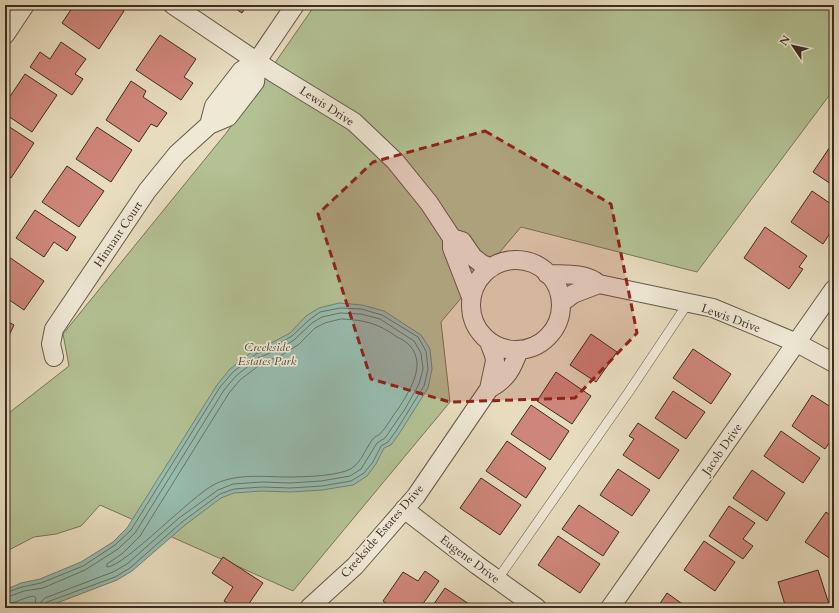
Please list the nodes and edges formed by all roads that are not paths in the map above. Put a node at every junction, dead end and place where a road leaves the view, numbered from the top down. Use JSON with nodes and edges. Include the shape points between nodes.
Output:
{"nodes":[{"id":1,"x":25,"y":5,"type":"edge"},
{"id":2,"x":173,"y":5,"type":"edge"},
{"id":3,"x":295,"y":5,"type":"edge"},
{"id":4,"x":5,"y":35,"type":"edge"},
{"id":5,"x":257,"y":61,"type":"junction"},
{"id":6,"x":452,"y":238,"type":"junction"},
{"id":7,"x":491,"y":268,"type":"junction"},
{"id":8,"x":547,"y":274,"type":"junction"},
{"id":9,"x":599,"y":284,"type":"junction"},
{"id":10,"x":834,"y":289,"type":"edge"},
{"id":11,"x":471,"y":297,"type":"junction"},
{"id":12,"x":561,"y":303,"type":"junction"},
{"id":13,"x":688,"y":303,"type":"junction"},
{"id":14,"x":489,"y":342,"type":"junction"},
{"id":15,"x":797,"y":343,"type":"junction"},
{"id":16,"x":518,"y":350,"type":"junction"},
{"id":17,"x":54,"y":357,"type":"dead end"},
{"id":18,"x":834,"y":363,"type":"edge"},
{"id":19,"x":489,"y":390,"type":"junction"},
{"id":20,"x":404,"y":509,"type":"junction"},
{"id":21,"x":497,"y":580,"type":"junction"},
{"id":22,"x":309,"y":608,"type":"edge"},
{"id":23,"x":536,"y":608,"type":"edge"},
{"id":24,"x":610,"y":608,"type":"edge"}],
"edges":[{"from":1,"to":4,"type":"street"},
{"from":2,"to":5,"type":"street","name":"Lewis Drive"},
{"from":3,"to":5,"type":"street"},
{"from":5,"to":6,"type":"street","name":"Lewis Drive","via":[[354,122],[395,161],[429,203]]},
{"from":5,"to":17,"type":"street","name":"Hinnant Court","via":[[241,71],[214,106],[209,125],[177,154],[147,191],[54,329],[51,344]]},
{"from":6,"to":7,"type":"street","name":"Lewis Drive","via":[[462,241],[473,258]]},
{"from":6,"to":11,"type":"street","name":"Lewis Drive","via":[[452,248]]},
{"from":7,"to":8,"type":"street","via":[[517,260],[539,266]]},
{"from":7,"to":11,"type":"street","via":[[480,280]]},
{"from":8,"to":9,"type":"street","name":"Lewis Drive","via":[[580,275],[592,278]]},
{"from":8,"to":12,"type":"street","via":[[558,288]]},
{"from":9,"to":12,"type":"street","via":[[573,294]]},
{"from":9,"to":13,"type":"street","name":"Lewis Drive"},
{"from":10,"to":15,"type":"street","name":"Jacob Drive"},
{"from":11,"to":14,"type":"street","via":[[471,313],[476,328]]},
{"from":12,"to":16,"type":"street","via":[[556,325],[549,336],[536,345]]},
{"from":13,"to":15,"type":"street","name":"Lewis Drive","via":[[713,308]]},
{"from":13,"to":21,"type":"lane"},
{"from":14,"to":16,"type":"street","via":[[503,348]]},
{"from":14,"to":19,"type":"street","name":"Creekside Estates Drive","via":[[495,361]]},
{"from":15,"to":18,"type":"street","name":"Lewis Drive"},
{"from":15,"to":24,"type":"street","name":"Jacob Drive"},
{"from":16,"to":19,"type":"street","name":"Creekside Estates Drive","via":[[513,366],[506,376]]},
{"from":19,"to":20,"type":"street","name":"Creekside Estates Drive","via":[[416,496]]},
{"from":20,"to":21,"type":"street","name":"Eugene Drive"},
{"from":20,"to":22,"type":"street","name":"Creekside Estates Drive","via":[[355,566]]},
{"from":21,"to":23,"type":"street","name":"Eugene Drive"}]}
